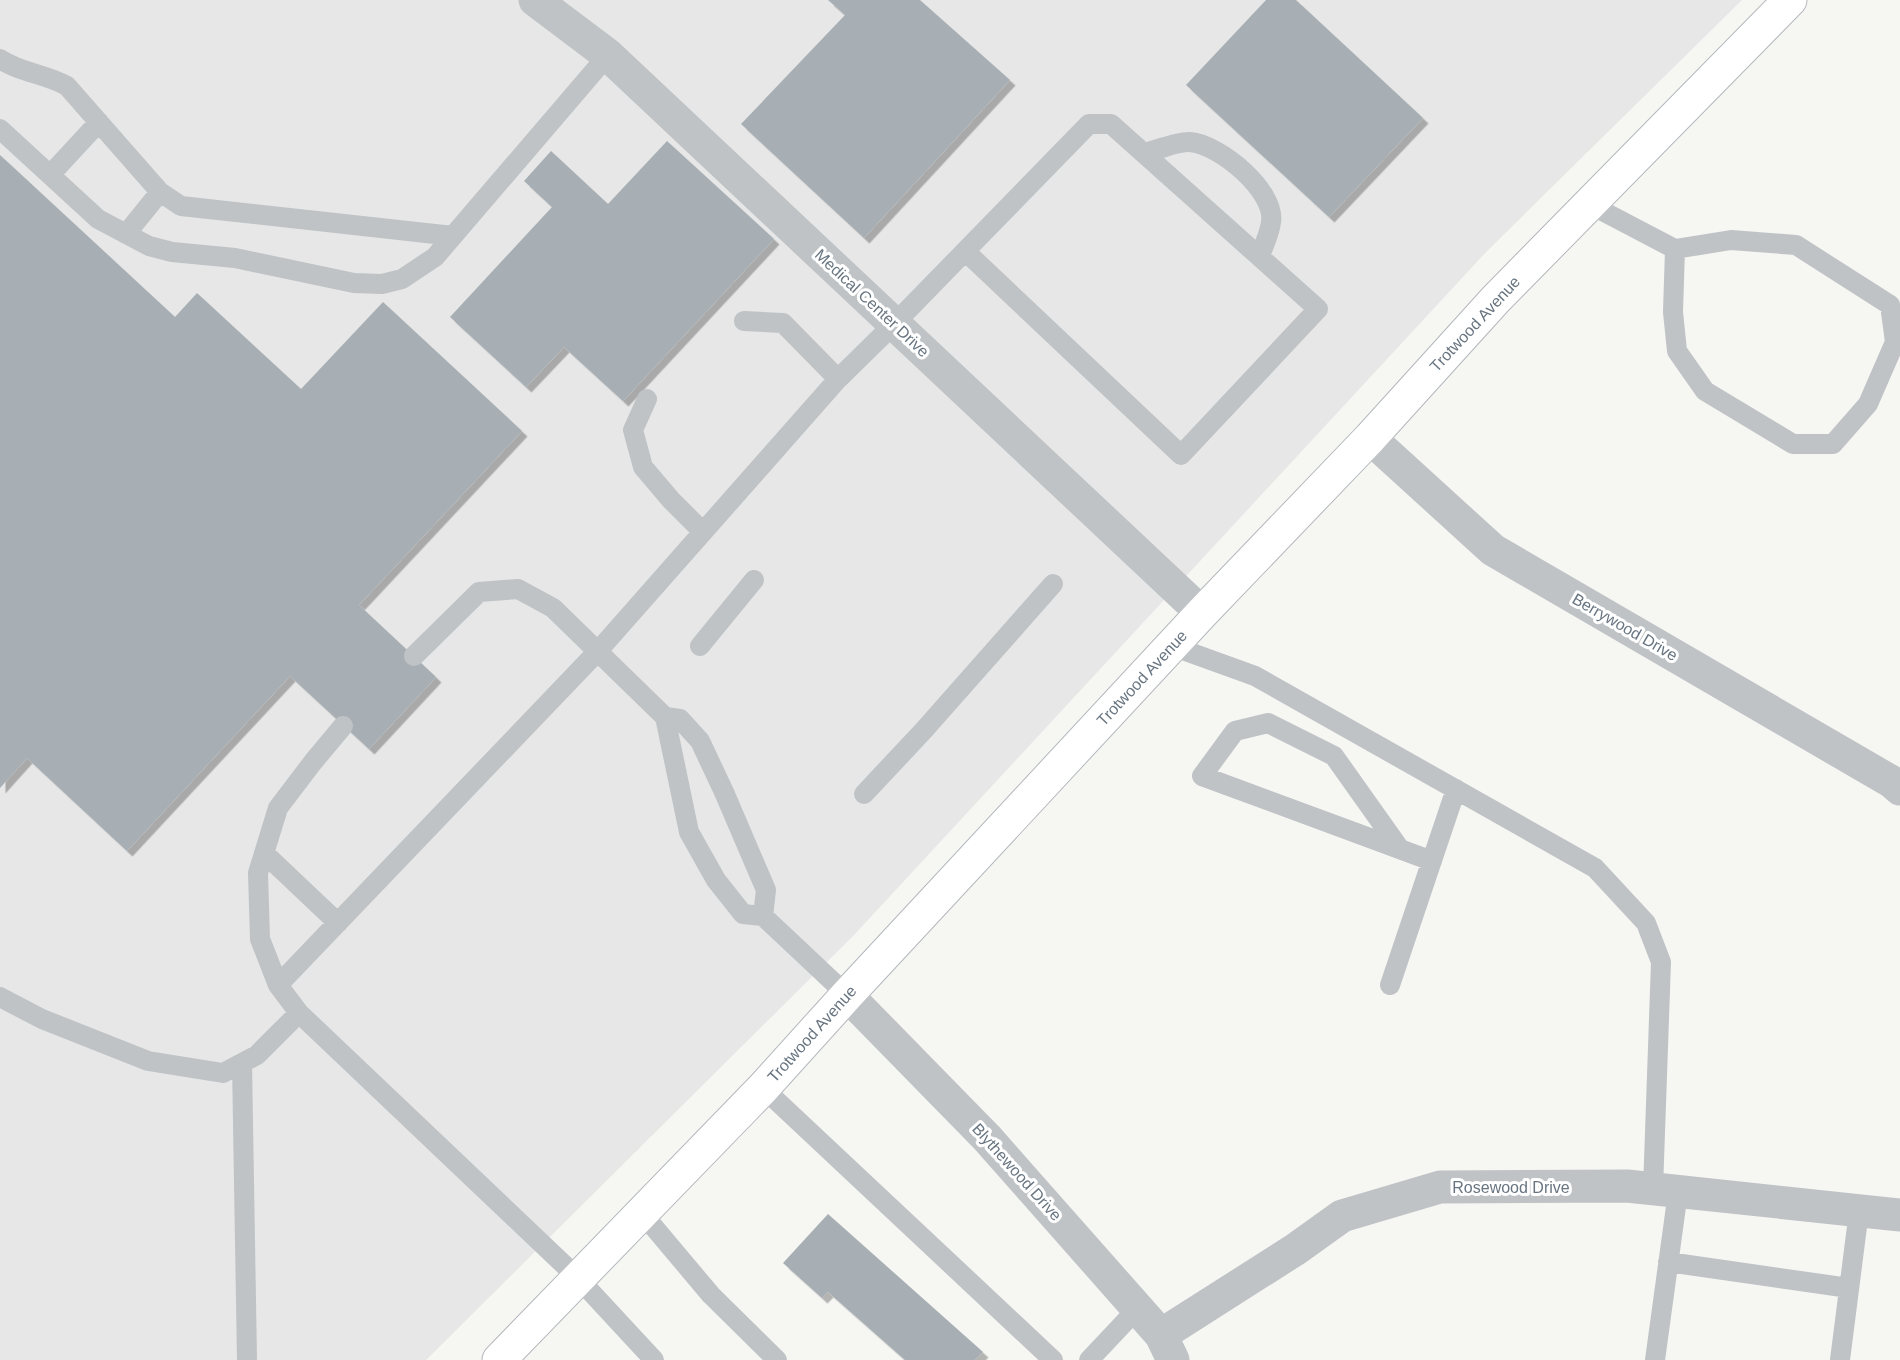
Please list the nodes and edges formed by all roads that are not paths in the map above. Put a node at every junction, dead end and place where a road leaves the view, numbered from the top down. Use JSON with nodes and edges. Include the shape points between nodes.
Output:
{"nodes":[{"id":1,"x":535,"y":0,"type":"edge"},
{"id":2,"x":1790,"y":0,"type":"edge"},
{"id":3,"x":608,"y":55,"type":"junction"},
{"id":4,"x":0,"y":60,"type":"edge"},
{"id":5,"x":99,"y":122,"type":"junction"},
{"id":6,"x":0,"y":129,"type":"edge"},
{"id":7,"x":1145,"y":153,"type":"junction"},
{"id":8,"x":50,"y":175,"type":"junction"},
{"id":9,"x":160,"y":192,"type":"junction"},
{"id":10,"x":1589,"y":204,"type":"junction"},
{"id":11,"x":126,"y":234,"type":"junction"},
{"id":12,"x":453,"y":236,"type":"junction"},
{"id":13,"x":1675,"y":249,"type":"junction"},
{"id":14,"x":965,"y":251,"type":"junction"},
{"id":15,"x":1260,"y":257,"type":"junction"},
{"id":16,"x":744,"y":321,"type":"dead end"},
{"id":17,"x":894,"y":324,"type":"junction"},
{"id":18,"x":838,"y":379,"type":"junction"},
{"id":19,"x":647,"y":399,"type":"dead end"},
{"id":20,"x":1370,"y":438,"type":"junction"},
{"id":21,"x":702,"y":531,"type":"junction"},
{"id":22,"x":754,"y":580,"type":"dead end"},
{"id":23,"x":1053,"y":584,"type":"dead end"},
{"id":24,"x":1202,"y":614,"type":"junction"},
{"id":25,"x":700,"y":646,"type":"dead end"},
{"id":26,"x":1172,"y":646,"type":"junction"},
{"id":27,"x":598,"y":651,"type":"junction"},
{"id":28,"x":414,"y":656,"type":"dead end"},
{"id":29,"x":665,"y":717,"type":"junction"},
{"id":30,"x":343,"y":726,"type":"dead end"},
{"id":31,"x":1455,"y":789,"type":"junction"},
{"id":32,"x":1900,"y":789,"type":"edge"},
{"id":33,"x":864,"y":794,"type":"dead end"},
{"id":34,"x":1400,"y":849,"type":"junction"},
{"id":35,"x":264,"y":853,"type":"junction"},
{"id":36,"x":1432,"y":861,"type":"junction"},
{"id":37,"x":763,"y":916,"type":"junction"},
{"id":38,"x":338,"y":923,"type":"junction"},
{"id":39,"x":278,"y":985,"type":"junction"},
{"id":40,"x":1390,"y":985,"type":"dead end"},
{"id":41,"x":847,"y":995,"type":"junction"},
{"id":42,"x":0,"y":997,"type":"edge"},
{"id":43,"x":299,"y":1013,"type":"junction"},
{"id":44,"x":242,"y":1063,"type":"junction"},
{"id":45,"x":763,"y":1088,"type":"junction"},
{"id":46,"x":1665,"y":1190,"type":"junction"},
{"id":47,"x":1859,"y":1211,"type":"junction"},
{"id":48,"x":642,"y":1213,"type":"junction"},
{"id":49,"x":1900,"y":1215,"type":"edge"},
{"id":50,"x":1668,"y":1262,"type":"junction"},
{"id":51,"x":578,"y":1278,"type":"junction"},
{"id":52,"x":1849,"y":1288,"type":"junction"},
{"id":53,"x":1138,"y":1308,"type":"junction"},
{"id":54,"x":1167,"y":1348,"type":"edge"},
{"id":55,"x":247,"y":1360,"type":"edge"},
{"id":56,"x":499,"y":1360,"type":"edge"},
{"id":57,"x":654,"y":1360,"type":"edge"},
{"id":58,"x":777,"y":1360,"type":"edge"},
{"id":59,"x":1053,"y":1360,"type":"edge"},
{"id":60,"x":1089,"y":1360,"type":"edge"},
{"id":61,"x":1655,"y":1360,"type":"edge"},
{"id":62,"x":1840,"y":1360,"type":"edge"}],
"edges":[{"from":1,"to":3,"type":"street","name":"Medical Center Drive"},
{"from":2,"to":10,"type":"main road","name":"Trotwood Avenue"},
{"from":3,"to":12,"type":"lane"},
{"from":3,"to":17,"type":"street","name":"Medical Center Drive"},
{"from":4,"to":5,"type":"lane","via":[[67,86]]},
{"from":5,"to":8,"type":"lane"},
{"from":5,"to":9,"type":"lane"},
{"from":6,"to":8,"type":"lane"},
{"from":7,"to":14,"type":"lane","via":[[1111,124],[1089,124]]},
{"from":7,"to":15,"type":"lane"},
{"from":7,"to":15,"type":"lane","via":[[1190,142],[1217,150],[1251,177],[1266,200],[1272,220]]},
{"from":8,"to":11,"type":"lane","via":[[98,219]]},
{"from":9,"to":11,"type":"lane"},
{"from":9,"to":12,"type":"lane","via":[[181,206]]},
{"from":10,"to":13,"type":"lane"},
{"from":10,"to":20,"type":"main road","name":"Trotwood Avenue"},
{"from":11,"to":12,"type":"lane","via":[[172,252],[235,258],[354,283],[382,284],[402,279],[435,257]]},
{"from":13,"to":13,"type":"lane","via":[[1673,312],[1677,351],[1705,391],[1793,444],[1833,444],[1868,404],[1895,342],[1890,305],[1796,244],[1731,240]]},
{"from":14,"to":15,"type":"lane","via":[[1181,454],[1318,309]]},
{"from":14,"to":17,"type":"lane"},
{"from":16,"to":18,"type":"lane","via":[[783,323]]},
{"from":17,"to":18,"type":"lane"},
{"from":17,"to":24,"type":"street","name":"Medical Center Drive"},
{"from":18,"to":21,"type":"lane"},
{"from":19,"to":21,"type":"lane","via":[[633,430],[643,467]]},
{"from":20,"to":24,"type":"main road","name":"Trotwood Avenue"},
{"from":20,"to":32,"type":"street","name":"Berrywood Drive","via":[[1493,550]]},
{"from":21,"to":27,"type":"lane"},
{"from":22,"to":25,"type":"lane"},
{"from":23,"to":33,"type":"lane"},
{"from":24,"to":26,"type":"main road","name":"Trotwood Avenue"},
{"from":26,"to":31,"type":"lane","via":[[1255,676]]},
{"from":26,"to":41,"type":"main road","name":"Trotwood Avenue"},
{"from":27,"to":28,"type":"lane","via":[[553,608],[518,589],[479,592]]},
{"from":27,"to":29,"type":"lane"},
{"from":27,"to":38,"type":"lane"},
{"from":29,"to":37,"type":"lane","via":[[680,719],[700,741],[766,890]]},
{"from":29,"to":37,"type":"lane","via":[[688,832],[716,880],[743,914]]},
{"from":30,"to":35,"type":"lane","via":[[278,808]]},
{"from":31,"to":36,"type":"lane"},
{"from":31,"to":46,"type":"lane","via":[[1595,868],[1646,923],[1661,962]]},
{"from":34,"to":34,"type":"lane","via":[[1345,829],[1202,776],[1235,731],[1268,723],[1334,756]]},
{"from":34,"to":36,"type":"lane"},
{"from":35,"to":38,"type":"lane"},
{"from":35,"to":39,"type":"lane","via":[[258,873],[260,939]]},
{"from":36,"to":40,"type":"lane"},
{"from":37,"to":41,"type":"lane"},
{"from":38,"to":39,"type":"lane"},
{"from":39,"to":43,"type":"lane"},
{"from":41,"to":45,"type":"main road","name":"Trotwood Avenue"},
{"from":41,"to":53,"type":"street","name":"Blythewood Drive","via":[[987,1138]]},
{"from":42,"to":44,"type":"lane","via":[[42,1019],[148,1061],[223,1073]]},
{"from":43,"to":44,"type":"lane","via":[[257,1054]]},
{"from":43,"to":51,"type":"lane"},
{"from":44,"to":55,"type":"lane"},
{"from":45,"to":48,"type":"main road","name":"Trotwood Avenue"},
{"from":45,"to":59,"type":"lane"},
{"from":46,"to":47,"type":"street","name":"Rosewood Drive"},
{"from":46,"to":50,"type":"lane"},
{"from":46,"to":54,"type":"street","name":"Rosewood Drive","via":[[1627,1186],[1440,1188],[1342,1216]]},
{"from":47,"to":49,"type":"street","name":"Rosewood Drive"},
{"from":47,"to":52,"type":"lane"},
{"from":48,"to":51,"type":"main road","name":"Trotwood Avenue"},
{"from":48,"to":58,"type":"lane","via":[[711,1295]]},
{"from":50,"to":52,"type":"lane"},
{"from":50,"to":61,"type":"lane"},
{"from":51,"to":56,"type":"main road","name":"Trotwood Avenue"},
{"from":51,"to":57,"type":"lane"},
{"from":52,"to":62,"type":"lane"},
{"from":53,"to":54,"type":"street","name":"Blythewood Drive"},
{"from":53,"to":60,"type":"lane"}]}
